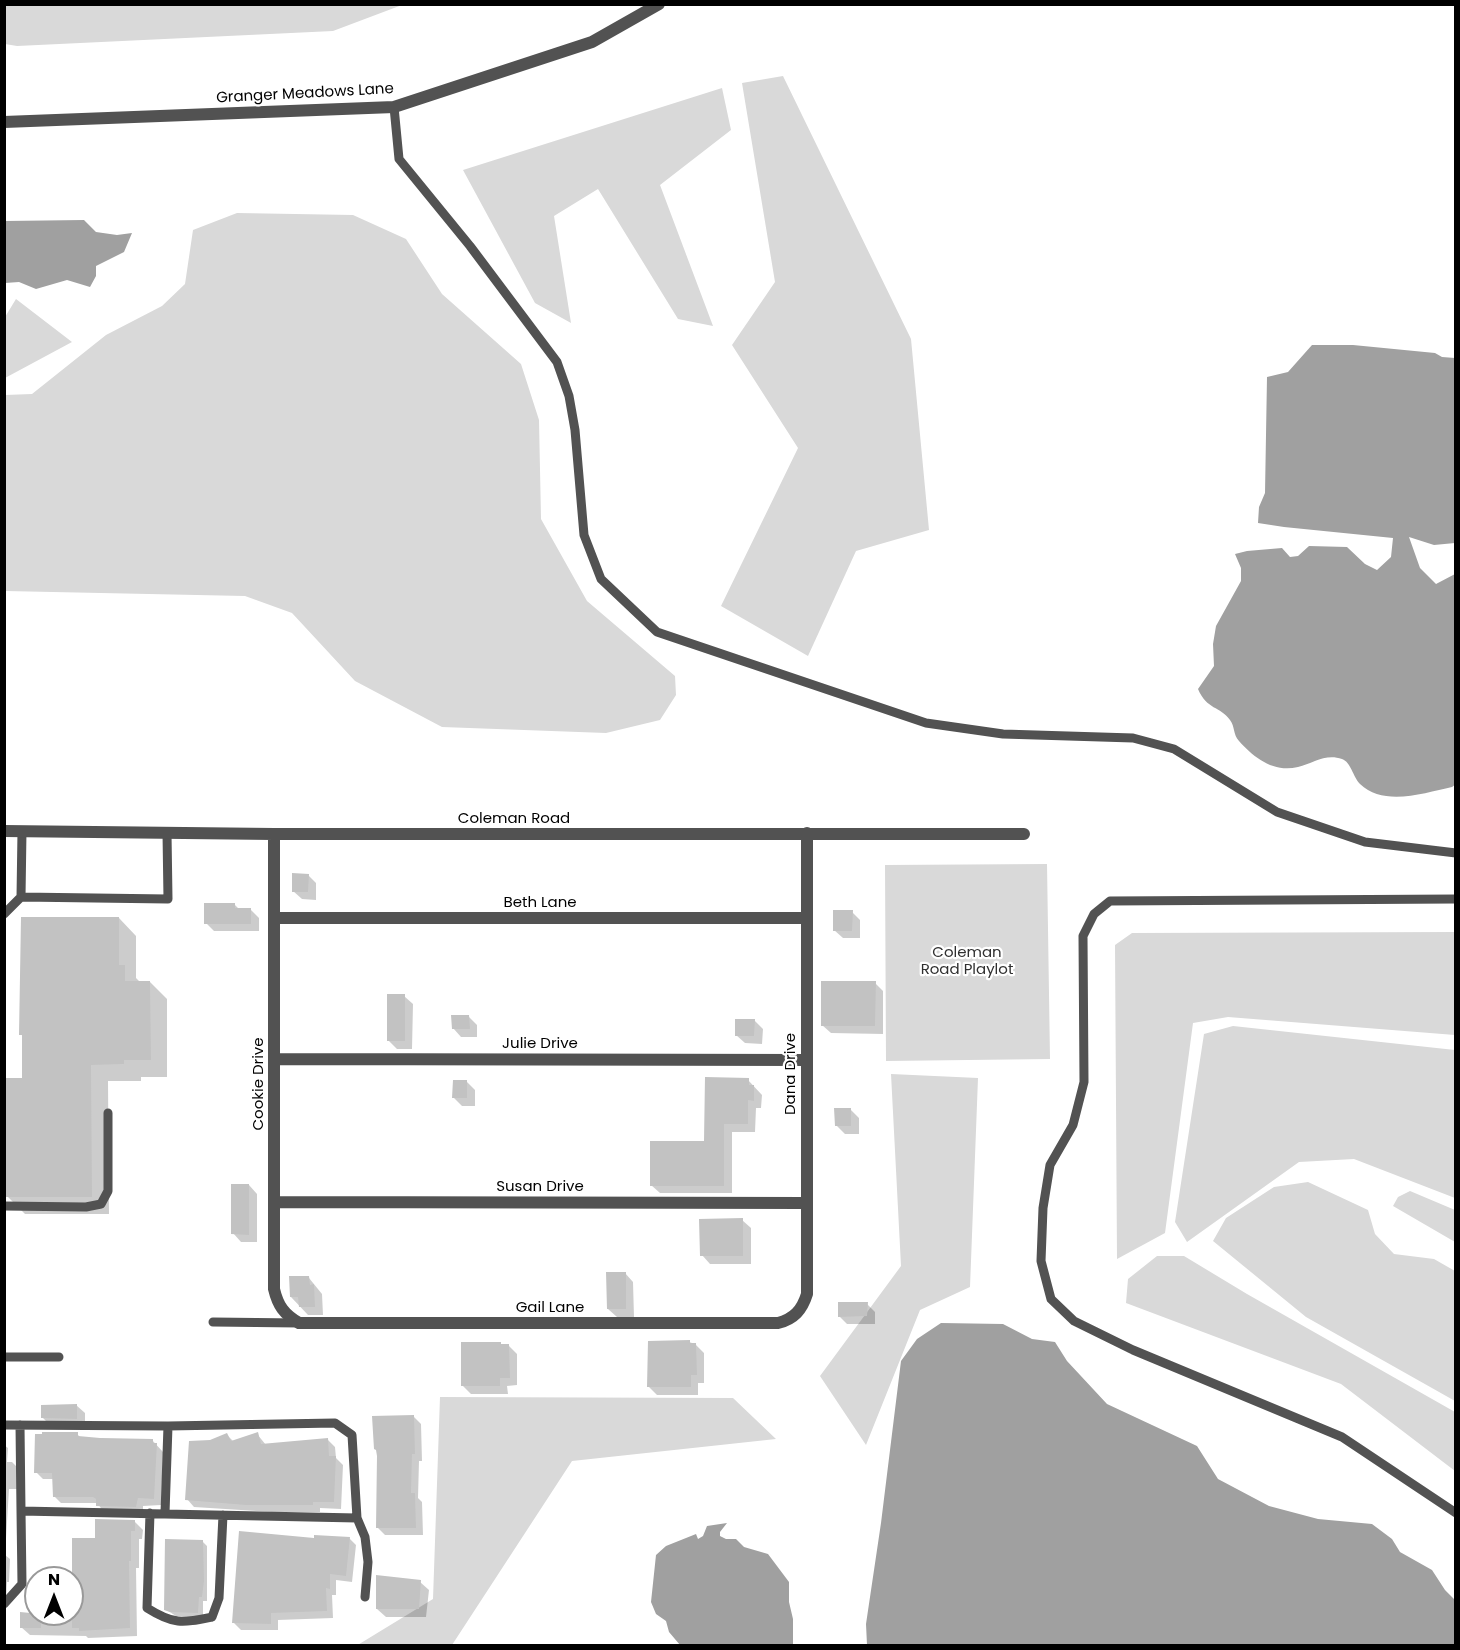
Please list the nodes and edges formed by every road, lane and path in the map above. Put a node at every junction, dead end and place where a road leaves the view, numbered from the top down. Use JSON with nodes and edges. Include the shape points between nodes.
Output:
{"nodes":[{"id":1,"x":659,"y":4,"type":"edge"},
{"id":2,"x":394,"y":107,"type":"junction"},
{"id":3,"x":4,"y":122,"type":"edge"},
{"id":4,"x":4,"y":831,"type":"edge"},
{"id":5,"x":22,"y":831,"type":"junction"},
{"id":6,"x":166,"y":833,"type":"junction"},
{"id":7,"x":807,"y":833,"type":"junction"},
{"id":8,"x":274,"y":834,"type":"junction"},
{"id":9,"x":1024,"y":834,"type":"dead end"},
{"id":10,"x":1455,"y":853,"type":"edge"},
{"id":11,"x":21,"y":897,"type":"junction"},
{"id":12,"x":1455,"y":899,"type":"edge"},
{"id":13,"x":4,"y":914,"type":"edge"},
{"id":14,"x":274,"y":918,"type":"junction"},
{"id":15,"x":806,"y":918,"type":"junction"},
{"id":16,"x":274,"y":1059,"type":"junction"},
{"id":17,"x":806,"y":1060,"type":"junction"},
{"id":18,"x":108,"y":1113,"type":"dead end"},
{"id":19,"x":274,"y":1202,"type":"junction"},
{"id":20,"x":806,"y":1203,"type":"junction"},
{"id":21,"x":4,"y":1206,"type":"edge"},
{"id":22,"x":798,"y":1312,"type":"joint"},
{"id":23,"x":213,"y":1322,"type":"dead end"},
{"id":24,"x":298,"y":1323,"type":"junction"},
{"id":25,"x":4,"y":1357,"type":"edge"},
{"id":26,"x":59,"y":1357,"type":"dead end"},
{"id":27,"x":4,"y":1425,"type":"edge"},
{"id":28,"x":20,"y":1425,"type":"junction"},
{"id":29,"x":168,"y":1426,"type":"junction"},
{"id":30,"x":21,"y":1511,"type":"junction"},
{"id":31,"x":165,"y":1513,"type":"junction"},
{"id":32,"x":1455,"y":1513,"type":"edge"},
{"id":33,"x":150,"y":1514,"type":"junction"},
{"id":34,"x":223,"y":1515,"type":"junction"},
{"id":35,"x":357,"y":1518,"type":"junction"},
{"id":36,"x":365,"y":1597,"type":"dead end"},
{"id":37,"x":4,"y":1604,"type":"edge"}],
"edges":[{"from":1,"to":2,"type":"street","name":"Granger Meadows Lane","via":[[592,42]]},
{"from":2,"to":3,"type":"street","name":"Granger Meadows Lane"},
{"from":2,"to":10,"type":"lane","via":[[399,159],[557,362],[575,430],[584,535],[601,579],[657,632],[926,723],[1003,734],[1133,738],[1174,749],[1277,812],[1365,842]]},
{"from":4,"to":5,"type":"street","name":"Coleman Road"},
{"from":5,"to":6,"type":"street","name":"Coleman Road"},
{"from":5,"to":11,"type":"lane"},
{"from":6,"to":8,"type":"street","name":"Coleman Road"},
{"from":6,"to":11,"type":"lane","via":[[168,899]]},
{"from":7,"to":8,"type":"street","name":"Coleman Road"},
{"from":7,"to":9,"type":"street","name":"Coleman Road"},
{"from":7,"to":15,"type":"street","name":"Dana Drive"},
{"from":8,"to":14,"type":"street","name":"Cookie Drive"},
{"from":11,"to":13,"type":"lane"},
{"from":12,"to":32,"type":"lane","via":[[1121,900],[1110,901],[1094,914],[1083,936],[1084,1082],[1073,1125],[1050,1166],[1043,1208],[1041,1261],[1051,1299],[1074,1321],[1133,1350],[1342,1437]]},
{"from":14,"to":15,"type":"street","name":"Beth Lane"},
{"from":14,"to":16,"type":"street","name":"Cookie Drive"},
{"from":15,"to":17,"type":"street","name":"Dana Drive"},
{"from":16,"to":17,"type":"street","name":"Julie Drive"},
{"from":16,"to":19,"type":"street","name":"Cookie Drive"},
{"from":17,"to":20,"type":"street","name":"Dana Drive"},
{"from":18,"to":21,"type":"lane","via":[[108,1191],[102,1204]]},
{"from":19,"to":20,"type":"street","name":"Susan Drive"},
{"from":19,"to":24,"type":"street","name":"Cookie Drive","via":[[274,1289],[277,1303]]},
{"from":20,"to":22,"type":"street","name":"Dana Drive","via":[[807,1294]]},
{"from":22,"to":24,"type":"street","name":"Gail Lane","via":[[790,1320],[778,1323]]},
{"from":23,"to":24,"type":"lane"},
{"from":25,"to":26,"type":"lane"},
{"from":27,"to":28,"type":"lane"},
{"from":28,"to":29,"type":"lane"},
{"from":28,"to":30,"type":"lane"},
{"from":29,"to":31,"type":"lane"},
{"from":29,"to":35,"type":"lane","via":[[335,1423],[352,1435]]},
{"from":30,"to":33,"type":"lane"},
{"from":30,"to":37,"type":"lane","via":[[22,1584]]},
{"from":31,"to":33,"type":"lane"},
{"from":31,"to":34,"type":"lane"},
{"from":33,"to":34,"type":"lane","via":[[147,1608],[166,1620],[185,1622],[212,1617],[219,1598]]},
{"from":34,"to":35,"type":"lane"},
{"from":35,"to":36,"type":"lane","via":[[367,1554]]}]}
